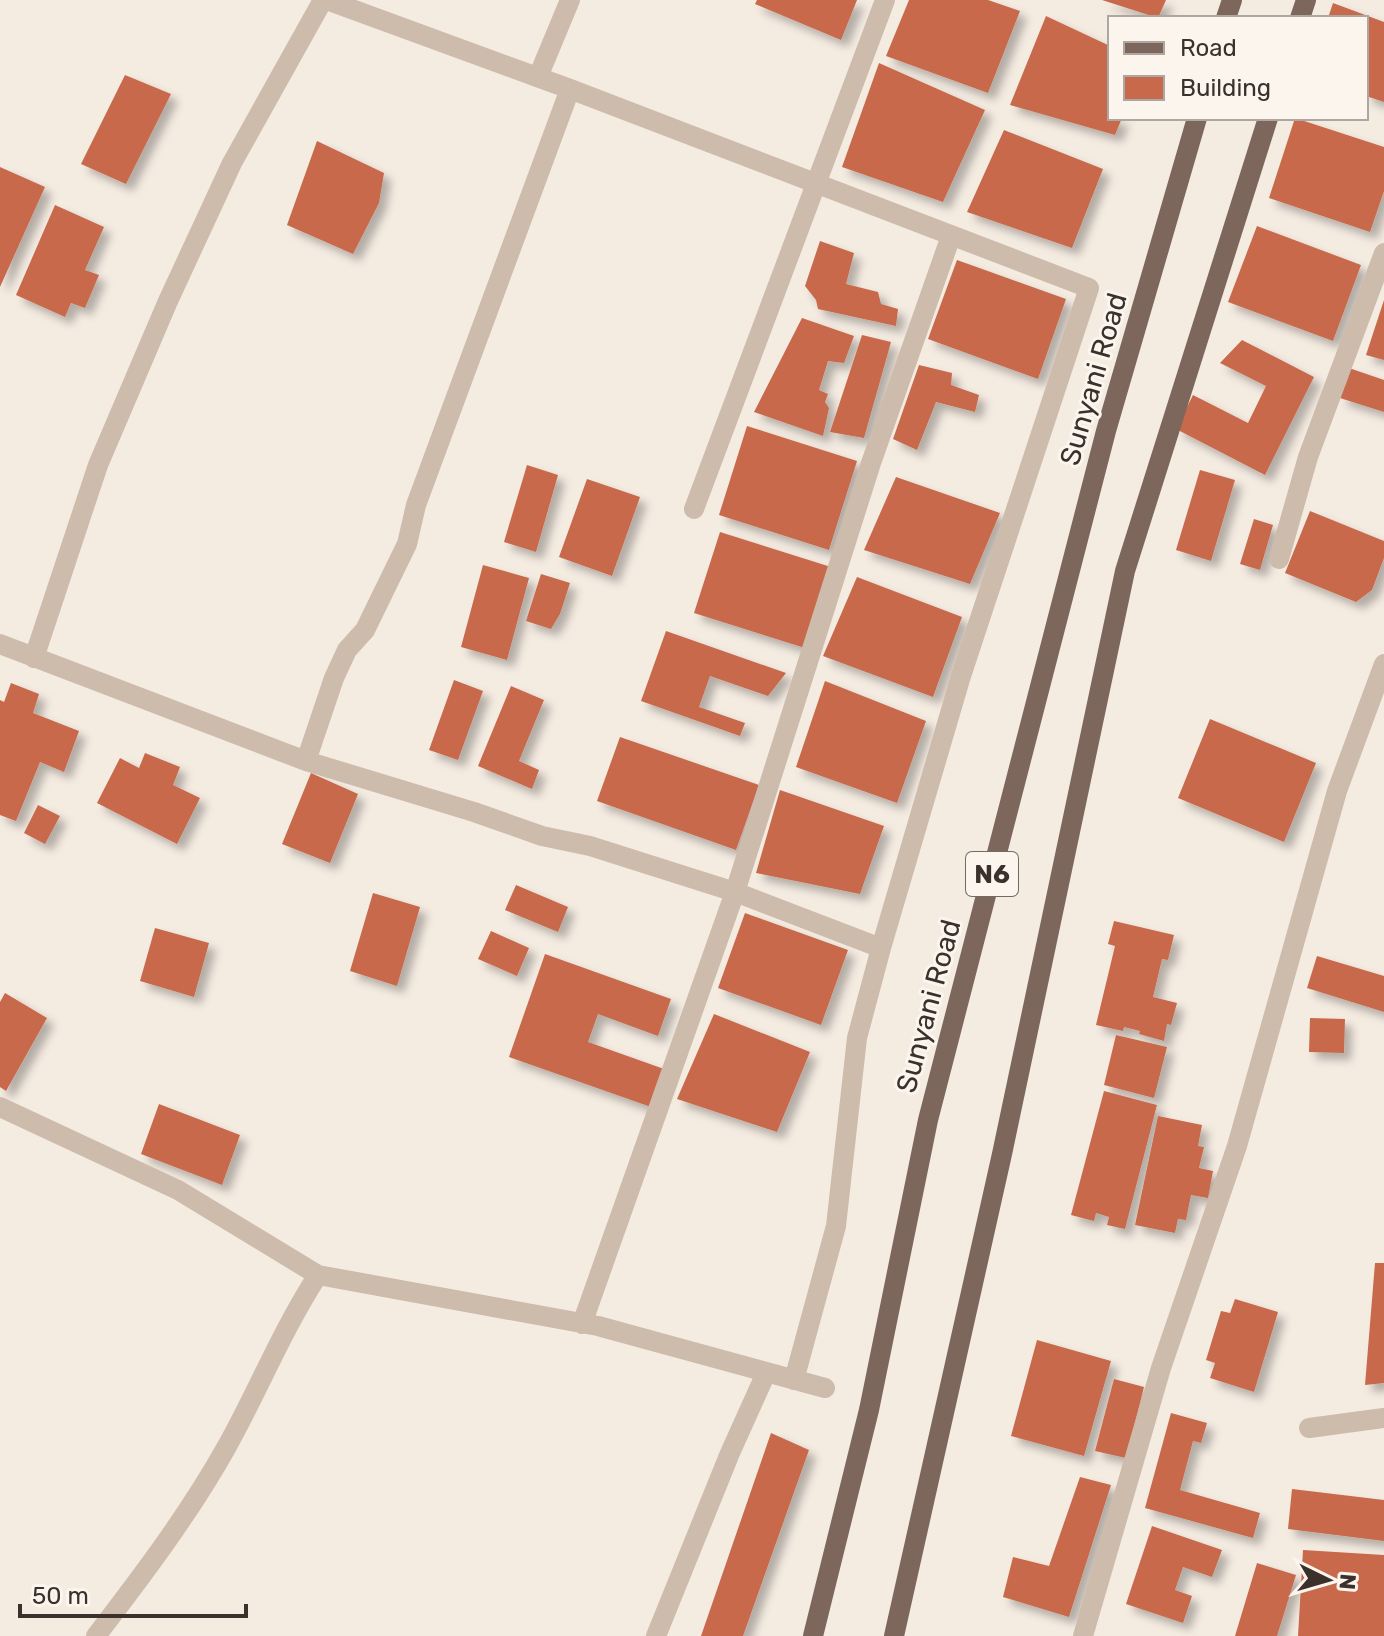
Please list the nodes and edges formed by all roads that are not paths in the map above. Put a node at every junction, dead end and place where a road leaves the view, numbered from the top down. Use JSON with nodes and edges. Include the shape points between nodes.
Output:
{"nodes":[{"id":1,"x":325,"y":0,"type":"edge"},
{"id":2,"x":570,"y":0,"type":"edge"},
{"id":3,"x":885,"y":0,"type":"edge"},
{"id":4,"x":538,"y":77,"type":"junction"},
{"id":5,"x":570,"y":89,"type":"junction"},
{"id":6,"x":1196,"y":120,"type":"edge"},
{"id":7,"x":1267,"y":120,"type":"edge"},
{"id":8,"x":816,"y":185,"type":"junction"},
{"id":9,"x":951,"y":236,"type":"junction"},
{"id":10,"x":1384,"y":253,"type":"edge"},
{"id":11,"x":694,"y":509,"type":"dead end"},
{"id":12,"x":1279,"y":559,"type":"dead end"},
{"id":13,"x":0,"y":644,"type":"edge"},
{"id":14,"x":34,"y":658,"type":"junction"},
{"id":15,"x":1384,"y":664,"type":"edge"},
{"id":16,"x":306,"y":761,"type":"junction"},
{"id":17,"x":735,"y":892,"type":"junction"},
{"id":18,"x":881,"y":948,"type":"junction"},
{"id":19,"x":0,"y":1107,"type":"edge"},
{"id":20,"x":318,"y":1275,"type":"junction"},
{"id":21,"x":582,"y":1324,"type":"junction"},
{"id":22,"x":766,"y":1373,"type":"junction"},
{"id":23,"x":794,"y":1380,"type":"junction"},
{"id":24,"x":825,"y":1388,"type":"dead end"},
{"id":25,"x":1384,"y":1418,"type":"edge"},
{"id":26,"x":1309,"y":1428,"type":"dead end"},
{"id":27,"x":96,"y":1636,"type":"edge"},
{"id":28,"x":656,"y":1636,"type":"edge"},
{"id":29,"x":813,"y":1636,"type":"edge"},
{"id":30,"x":894,"y":1636,"type":"edge"},
{"id":31,"x":1083,"y":1636,"type":"edge"}],
"edges":[{"from":1,"to":4,"type":"street"},
{"from":1,"to":14,"type":"street","via":[[232,163],[168,301],[98,465]]},
{"from":2,"to":4,"type":"street"},
{"from":3,"to":8,"type":"street"},
{"from":4,"to":5,"type":"street"},
{"from":5,"to":8,"type":"street"},
{"from":5,"to":16,"type":"street","via":[[416,505],[407,544],[365,630],[347,650]]},
{"from":6,"to":29,"type":"main road","name":"Sunyani Road","number":"N6","via":[[1106,431],[928,1120],[869,1410]]},
{"from":7,"to":30,"type":"main road","number":"N6","via":[[1125,571]]},
{"from":8,"to":9,"type":"street"},
{"from":8,"to":11,"type":"street"},
{"from":9,"to":17,"type":"street","via":[[871,463]]},
{"from":9,"to":18,"type":"street","via":[[1089,288],[961,676]]},
{"from":10,"to":12,"type":"street","via":[[1308,457]]},
{"from":13,"to":14,"type":"street"},
{"from":14,"to":16,"type":"street"},
{"from":15,"to":31,"type":"street","via":[[1337,791],[1237,1146],[1161,1368]]},
{"from":16,"to":17,"type":"street"},
{"from":17,"to":18,"type":"street"},
{"from":17,"to":21,"type":"street"},
{"from":18,"to":23,"type":"street","via":[[857,1038],[830,1256]]},
{"from":19,"to":20,"type":"street","via":[[178,1190]]},
{"from":20,"to":21,"type":"street"},
{"from":20,"to":27,"type":"street","via":[[225,1449],[152,1562]]},
{"from":21,"to":22,"type":"street"},
{"from":22,"to":23,"type":"street"},
{"from":22,"to":28,"type":"street"},
{"from":23,"to":24,"type":"street"},
{"from":25,"to":26,"type":"street"}]}
